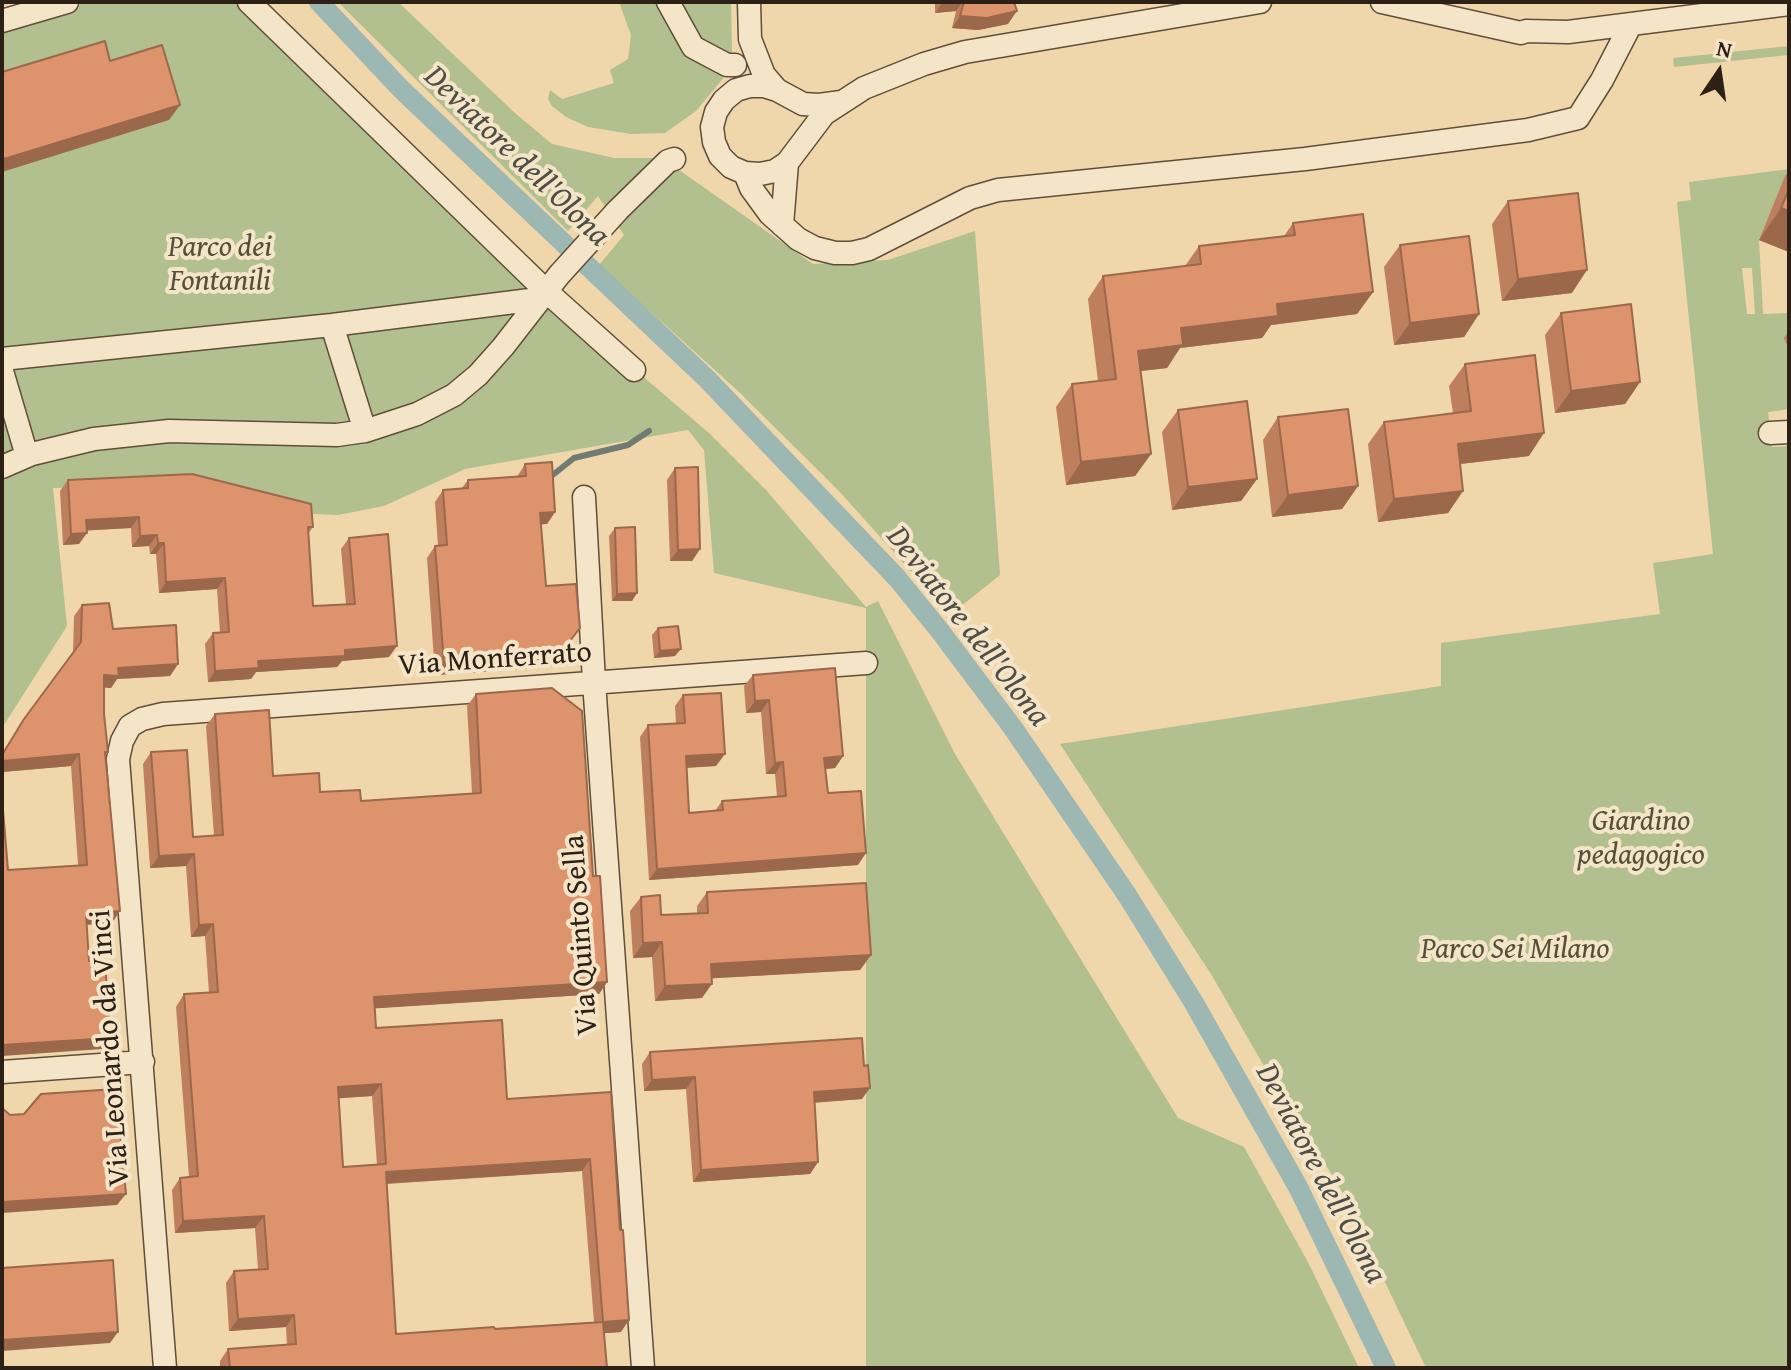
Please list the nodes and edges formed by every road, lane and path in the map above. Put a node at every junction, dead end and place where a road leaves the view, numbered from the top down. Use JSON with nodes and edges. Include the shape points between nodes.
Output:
{"nodes":[{"id":1,"x":67,"y":2,"type":"edge"},
{"id":2,"x":249,"y":2,"type":"edge"},
{"id":3,"x":668,"y":2,"type":"edge"},
{"id":4,"x":749,"y":2,"type":"edge"},
{"id":5,"x":1260,"y":2,"type":"edge"},
{"id":6,"x":1382,"y":2,"type":"edge"},
{"id":7,"x":1462,"y":2,"type":"edge"},
{"id":8,"x":1789,"y":4,"type":"edge"},
{"id":9,"x":2,"y":21,"type":"edge"},
{"id":10,"x":1631,"y":24,"type":"junction"},
{"id":11,"x":1526,"y":31,"type":"junction"},
{"id":12,"x":750,"y":39,"type":"junction"},
{"id":13,"x":735,"y":65,"type":"dead end"},
{"id":14,"x":736,"y":90,"type":"junction"},
{"id":15,"x":782,"y":94,"type":"junction"},
{"id":16,"x":841,"y":102,"type":"junction"},
{"id":17,"x":792,"y":157,"type":"junction"},
{"id":18,"x":674,"y":159,"type":"dead end"},
{"id":19,"x":745,"y":173,"type":"junction"},
{"id":20,"x":782,"y":225,"type":"junction"},
{"id":21,"x":548,"y":288,"type":"junction"},
{"id":22,"x":332,"y":325,"type":"junction"},
{"id":23,"x":2,"y":359,"type":"edge"},
{"id":24,"x":634,"y":370,"type":"dead end"},
{"id":25,"x":2,"y":371,"type":"edge"},
{"id":26,"x":365,"y":431,"type":"junction"},
{"id":27,"x":27,"y":456,"type":"junction"},
{"id":28,"x":2,"y":467,"type":"edge"},
{"id":29,"x":584,"y":497,"type":"dead end"},
{"id":30,"x":866,"y":663,"type":"dead end"},
{"id":31,"x":594,"y":682,"type":"junction"},
{"id":32,"x":130,"y":726,"type":"joint"},
{"id":33,"x":143,"y":1062,"type":"junction"},
{"id":34,"x":2,"y":1072,"type":"edge"},
{"id":35,"x":165,"y":1368,"type":"edge"},
{"id":36,"x":643,"y":1368,"type":"edge"}],
"edges":[{"from":1,"to":9,"type":"street"},
{"from":2,"to":21,"type":"street"},
{"from":3,"to":13,"type":"street","via":[[693,47]]},
{"from":4,"to":12,"type":"street"},
{"from":5,"to":16,"type":"street","via":[[965,52],[864,88]]},
{"from":6,"to":11,"type":"street"},
{"from":7,"to":11,"type":"street"},
{"from":8,"to":10,"type":"street"},
{"from":10,"to":11,"type":"street"},
{"from":10,"to":20,"type":"street","via":[[1578,118],[1528,130],[998,190],[852,253],[815,248]]},
{"from":12,"to":14,"type":"street"},
{"from":12,"to":15,"type":"street","via":[[764,75]]},
{"from":14,"to":15,"type":"street","via":[[764,86]]},
{"from":14,"to":19,"type":"street","via":[[716,112],[712,127],[720,156]]},
{"from":15,"to":16,"type":"street","via":[[803,104]]},
{"from":15,"to":17,"type":"street","via":[[801,122]]},
{"from":16,"to":17,"type":"street","via":[[824,114]]},
{"from":17,"to":19,"type":"street","via":[[775,171]]},
{"from":17,"to":20,"type":"street"},
{"from":18,"to":21,"type":"street","via":[[618,210]]},
{"from":19,"to":20,"type":"street"},
{"from":21,"to":22,"type":"street"},
{"from":21,"to":24,"type":"street"},
{"from":21,"to":26,"type":"street","via":[[503,347],[454,395]]},
{"from":22,"to":23,"type":"street"},
{"from":22,"to":26,"type":"street"},
{"from":25,"to":27,"type":"street"},
{"from":26,"to":27,"type":"street","via":[[169,431],[94,439]]},
{"from":27,"to":28,"type":"street"},
{"from":29,"to":31,"type":"street","name":"Via Quinto Sella"},
{"from":30,"to":31,"type":"street","name":"Via Monferrato"},
{"from":31,"to":32,"type":"street","name":"Via Monferrato","via":[[163,714]]},
{"from":31,"to":36,"type":"street","name":"Via Quinto Sella"},
{"from":32,"to":33,"type":"street","name":"Via Leonardo da Vinci","via":[[118,759]]},
{"from":33,"to":34,"type":"street"},
{"from":33,"to":35,"type":"street","name":"Via Leonardo da Vinci"}]}
